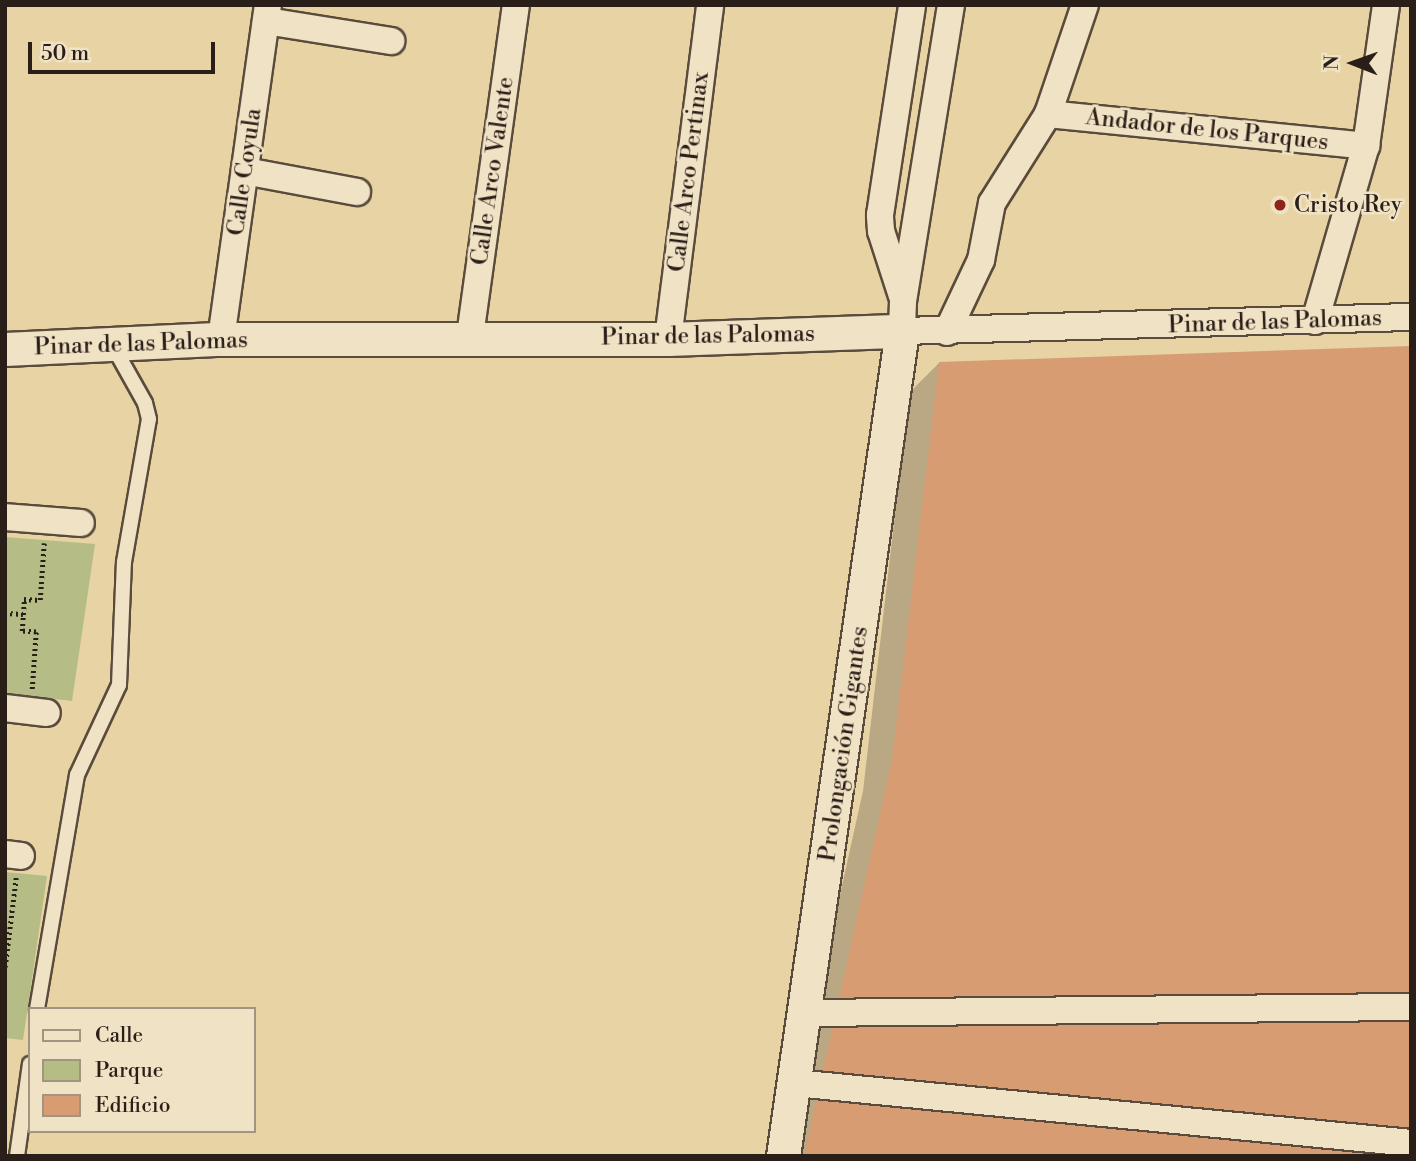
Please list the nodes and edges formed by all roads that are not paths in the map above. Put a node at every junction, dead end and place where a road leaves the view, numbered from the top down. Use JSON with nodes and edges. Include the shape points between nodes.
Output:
{"nodes":[{"id":1,"x":516,"y":5,"type":"edge"},
{"id":2,"x":709,"y":5,"type":"edge"},
{"id":3,"x":912,"y":5,"type":"edge"},
{"id":4,"x":951,"y":5,"type":"edge"},
{"id":5,"x":1086,"y":5,"type":"edge"},
{"id":6,"x":1386,"y":5,"type":"edge"},
{"id":7,"x":267,"y":13,"type":"edge"},
{"id":8,"x":391,"y":41,"type":"dead end"},
{"id":9,"x":898,"y":94,"type":"junction"},
{"id":10,"x":933,"y":113,"type":"junction"},
{"id":11,"x":1048,"y":114,"type":"junction"},
{"id":12,"x":1366,"y":146,"type":"junction"},
{"id":13,"x":245,"y":171,"type":"junction"},
{"id":14,"x":357,"y":192,"type":"dead end"},
{"id":15,"x":903,"y":316,"type":"junction"},
{"id":16,"x":1411,"y":317,"type":"edge"},
{"id":17,"x":1315,"y":321,"type":"junction"},
{"id":18,"x":947,"y":332,"type":"junction"},
{"id":19,"x":470,"y":336,"type":"junction"},
{"id":20,"x":221,"y":339,"type":"junction"},
{"id":21,"x":668,"y":339,"type":"junction"},
{"id":22,"x":112,"y":344,"type":"junction"},
{"id":23,"x":5,"y":349,"type":"edge"},
{"id":24,"x":5,"y":517,"type":"edge"},
{"id":25,"x":81,"y":523,"type":"dead end"},
{"id":26,"x":37,"y":1007,"type":"edge"},
{"id":27,"x":1411,"y":1007,"type":"edge"},
{"id":28,"x":806,"y":1013,"type":"junction"},
{"id":29,"x":28,"y":1078,"type":"edge"},
{"id":30,"x":795,"y":1083,"type":"junction"},
{"id":31,"x":1411,"y":1143,"type":"edge"},
{"id":32,"x":17,"y":1156,"type":"edge"},
{"id":33,"x":783,"y":1156,"type":"edge"}],
"edges":[{"from":1,"to":19,"type":"street","name":"Calle Arco Valente"},
{"from":2,"to":21,"type":"street","name":"Calle Arco Pertinax"},
{"from":3,"to":9,"type":"street"},
{"from":4,"to":10,"type":"street"},
{"from":5,"to":11,"type":"street"},
{"from":6,"to":12,"type":"street"},
{"from":7,"to":8,"type":"street"},
{"from":7,"to":13,"type":"street","name":"Calle Coyula"},
{"from":9,"to":10,"type":"street"},
{"from":9,"to":15,"type":"street","via":[[880,215]]},
{"from":10,"to":15,"type":"street"},
{"from":11,"to":12,"type":"street","name":"Andador de los Parques"},
{"from":11,"to":18,"type":"street","via":[[992,203],[981,260]]},
{"from":12,"to":17,"type":"street"},
{"from":13,"to":14,"type":"street"},
{"from":13,"to":20,"type":"street","name":"Calle Coyula"},
{"from":15,"to":18,"type":"street","name":"Pinar de las Palomas"},
{"from":15,"to":21,"type":"street","name":"Pinar de las Palomas"},
{"from":15,"to":28,"type":"street","name":"Prolongación Gigantes"},
{"from":16,"to":17,"type":"street","name":"Pinar de las Palomas"},
{"from":17,"to":18,"type":"street","name":"Pinar de las Palomas"},
{"from":19,"to":20,"type":"street","name":"Pinar de las Palomas"},
{"from":19,"to":21,"type":"street","name":"Pinar de las Palomas"},
{"from":20,"to":22,"type":"street","name":"Pinar de las Palomas"},
{"from":22,"to":23,"type":"street","name":"Pinar de las Palomas"},
{"from":22,"to":26,"type":"lane","via":[[149,419],[124,562],[119,685],[77,775]]},
{"from":24,"to":25,"type":"street"},
{"from":27,"to":28,"type":"street"},
{"from":28,"to":30,"type":"street","name":"Prolongación Gigantes"},
{"from":29,"to":32,"type":"lane"},
{"from":30,"to":31,"type":"street"},
{"from":30,"to":33,"type":"street","name":"Prolongación Gigantes"}]}
